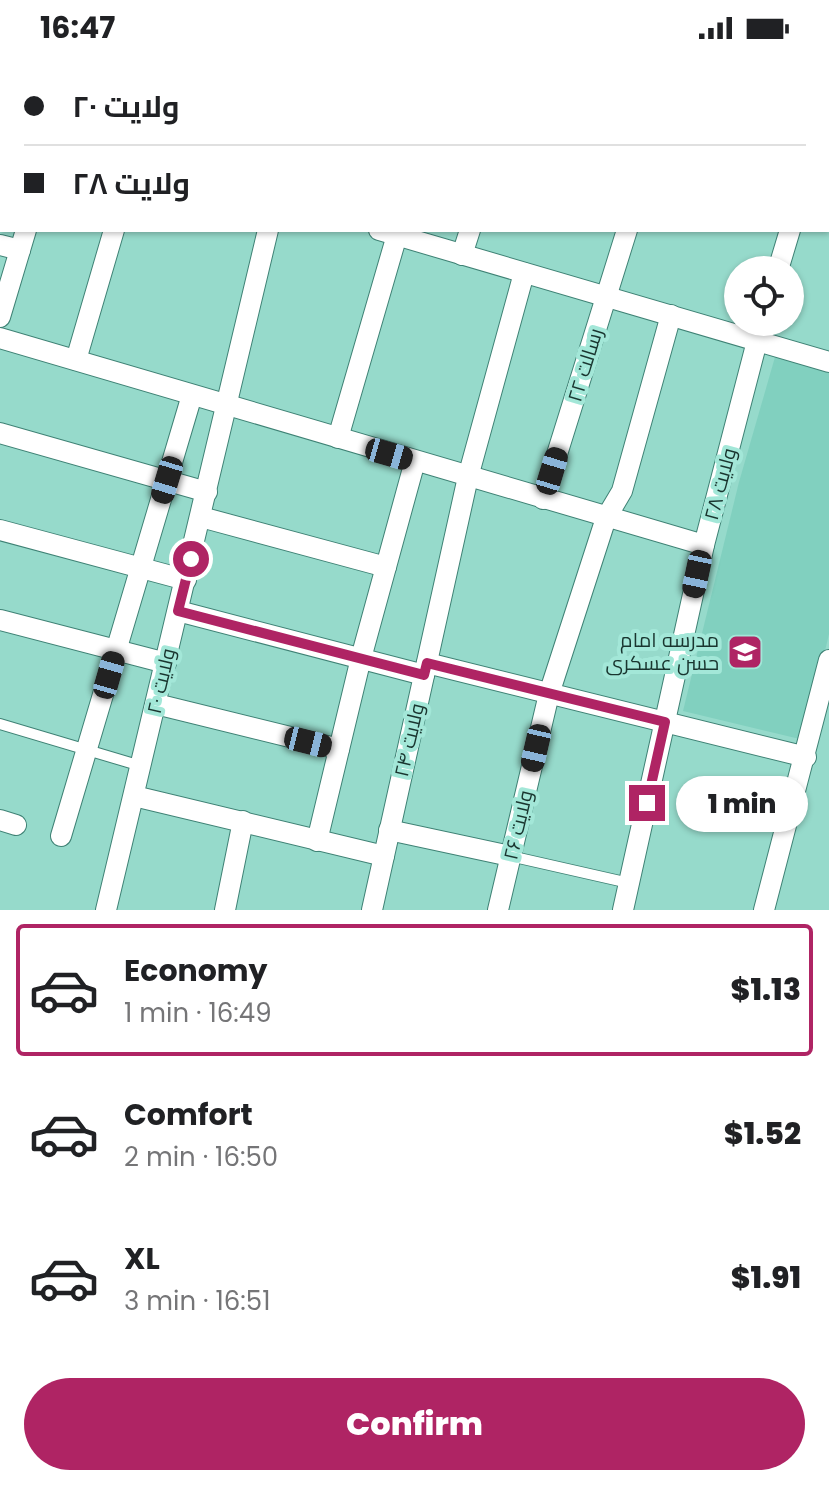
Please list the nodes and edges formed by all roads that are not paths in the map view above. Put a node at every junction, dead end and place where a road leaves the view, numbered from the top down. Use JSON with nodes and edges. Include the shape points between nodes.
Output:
{"nodes":[{"id":1,"x":24,"y":232,"type":"edge"},
{"id":2,"x":113,"y":232,"type":"edge"},
{"id":3,"x":268,"y":232,"type":"edge"},
{"id":4,"x":469,"y":232,"type":"edge"},
{"id":5,"x":626,"y":232,"type":"edge"},
{"id":6,"x":789,"y":232,"type":"edge"},
{"id":7,"x":388,"y":233,"type":"edge"},
{"id":8,"x":10,"y":248,"type":"edge"},
{"id":9,"x":462,"y":255,"type":"junction"},
{"id":10,"x":782,"y":256,"type":"edge"},
{"id":11,"x":524,"y":273,"type":"junction"},
{"id":12,"x":606,"y":297,"type":"junction"},
{"id":13,"x":671,"y":315,"type":"junction"},
{"id":14,"x":0,"y":317,"type":"edge"},
{"id":15,"x":724,"y":325,"type":"edge"},
{"id":16,"x":759,"y":336,"type":"edge"},
{"id":17,"x":771,"y":336,"type":"edge"},
{"id":18,"x":0,"y":338,"type":"edge"},
{"id":19,"x":76,"y":360,"type":"junction"},
{"id":20,"x":829,"y":362,"type":"edge"},
{"id":21,"x":192,"y":395,"type":"junction"},
{"id":22,"x":228,"y":406,"type":"junction"},
{"id":23,"x":0,"y":433,"type":"edge"},
{"id":24,"x":338,"y":438,"type":"junction"},
{"id":25,"x":415,"y":461,"type":"junction"},
{"id":26,"x":468,"y":477,"type":"junction"},
{"id":27,"x":167,"y":480,"type":"junction"},
{"id":28,"x":207,"y":492,"type":"junction"},
{"id":29,"x":543,"y":499,"type":"junction"},
{"id":30,"x":201,"y":517,"type":"junction"},
{"id":31,"x":606,"y":518,"type":"junction"},
{"id":32,"x":0,"y":530,"type":"edge"},
{"id":33,"x":704,"y":545,"type":"junction"},
{"id":34,"x":386,"y":567,"type":"junction"},
{"id":35,"x":141,"y":568,"type":"junction"},
{"id":36,"x":186,"y":580,"type":"junction"},
{"id":37,"x":178,"y":611,"type":"junction"},
{"id":38,"x":0,"y":620,"type":"edge"},
{"id":39,"x":116,"y":650,"type":"junction"},
{"id":40,"x":361,"y":658,"type":"junction"},
{"id":41,"x":829,"y":660,"type":"edge"},
{"id":42,"x":166,"y":663,"type":"junction"},
{"id":43,"x":425,"y":669,"type":"junction"},
{"id":44,"x":549,"y":694,"type":"junction"},
{"id":45,"x":156,"y":704,"type":"junction"},
{"id":46,"x":665,"y":722,"type":"junction"},
{"id":47,"x":0,"y":724,"type":"edge"},
{"id":48,"x":339,"y":749,"type":"junction"},
{"id":49,"x":87,"y":750,"type":"junction"},
{"id":50,"x":806,"y":757,"type":"junction"},
{"id":51,"x":141,"y":766,"type":"junction"},
{"id":52,"x":134,"y":796,"type":"junction"},
{"id":53,"x":243,"y":821,"type":"junction"},
{"id":54,"x":389,"y":830,"type":"junction"},
{"id":55,"x":61,"y":836,"type":"dead end"},
{"id":56,"x":317,"y":841,"type":"junction"},
{"id":57,"x":384,"y":856,"type":"junction"},
{"id":58,"x":510,"y":856,"type":"junction"},
{"id":59,"x":629,"y":883,"type":"junction"},
{"id":60,"x":106,"y":910,"type":"edge"},
{"id":61,"x":225,"y":910,"type":"edge"},
{"id":62,"x":372,"y":910,"type":"edge"},
{"id":63,"x":498,"y":910,"type":"edge"},
{"id":64,"x":623,"y":910,"type":"edge"},
{"id":65,"x":764,"y":910,"type":"edge"}],
"edges":[{"from":1,"to":8,"type":"street"},
{"from":2,"to":19,"type":"street"},
{"from":3,"to":22,"type":"street","name":"ولایت ۲۰"},
{"from":4,"to":9,"type":"street"},
{"from":5,"to":12,"type":"street","name":"رسالت ۲۲"},
{"from":6,"to":10,"type":"street"},
{"from":7,"to":9,"type":"street"},
{"from":7,"to":24,"type":"street"},
{"from":8,"to":14,"type":"street"},
{"from":9,"to":11,"type":"street"},
{"from":11,"to":12,"type":"street"},
{"from":11,"to":26,"type":"street","name":"ولایت ۲۴"},
{"from":12,"to":13,"type":"street"},
{"from":12,"to":29,"type":"street","name":"رسالت ۲۲"},
{"from":13,"to":15,"type":"street"},
{"from":13,"to":31,"type":"street","name":"ولایت ۲۶","via":[[622,491]]},
{"from":16,"to":33,"type":"street","name":"ولایت ۲۸"},
{"from":17,"to":20,"type":"street"},
{"from":18,"to":19,"type":"street"},
{"from":19,"to":21,"type":"street"},
{"from":21,"to":22,"type":"street"},
{"from":21,"to":27,"type":"street"},
{"from":22,"to":24,"type":"street"},
{"from":22,"to":28,"type":"street","name":"ولایت ۲۰"},
{"from":23,"to":27,"type":"street"},
{"from":24,"to":25,"type":"street"},
{"from":25,"to":26,"type":"street"},
{"from":25,"to":34,"type":"street"},
{"from":26,"to":29,"type":"street"},
{"from":26,"to":43,"type":"street","name":"ولایت ۲۴"},
{"from":27,"to":28,"type":"street"},
{"from":27,"to":35,"type":"street"},
{"from":28,"to":30,"type":"street","name":"ولایت ۲۰"},
{"from":29,"to":31,"type":"street"},
{"from":30,"to":34,"type":"street"},
{"from":30,"to":36,"type":"street","name":"ولایت ۲۰"},
{"from":31,"to":33,"type":"street"},
{"from":31,"to":44,"type":"street","name":"ولایت ۲۶"},
{"from":32,"to":35,"type":"street"},
{"from":33,"to":46,"type":"street","name":"ولایت ۲۸"},
{"from":34,"to":40,"type":"street"},
{"from":35,"to":36,"type":"street"},
{"from":35,"to":39,"type":"street"},
{"from":36,"to":37,"type":"street","name":"ولایت ۲۰"},
{"from":37,"to":40,"type":"street"},
{"from":37,"to":42,"type":"street","name":"ولایت ۲۰"},
{"from":38,"to":39,"type":"street"},
{"from":39,"to":42,"type":"street"},
{"from":39,"to":49,"type":"street"},
{"from":40,"to":43,"type":"street"},
{"from":40,"to":48,"type":"street"},
{"from":41,"to":50,"type":"street"},
{"from":42,"to":45,"type":"street","name":"ولایت ۲۰"},
{"from":43,"to":44,"type":"street"},
{"from":43,"to":54,"type":"street","name":"ولایت ۲۴"},
{"from":44,"to":46,"type":"street"},
{"from":44,"to":58,"type":"street","name":"ولایت ۲۶"},
{"from":45,"to":48,"type":"street"},
{"from":45,"to":51,"type":"street","name":"ولایت ۲۰"},
{"from":46,"to":50,"type":"street"},
{"from":46,"to":59,"type":"street","name":"ولایت ۲۸"},
{"from":47,"to":49,"type":"lane"},
{"from":48,"to":56,"type":"street"},
{"from":49,"to":51,"type":"lane"},
{"from":49,"to":55,"type":"street"},
{"from":50,"to":65,"type":"street"},
{"from":51,"to":52,"type":"street","name":"ولایت ۲۰"},
{"from":52,"to":53,"type":"street"},
{"from":52,"to":60,"type":"street","name":"ولایت ۲۰"},
{"from":53,"to":56,"type":"street"},
{"from":53,"to":61,"type":"street"},
{"from":54,"to":57,"type":"street","name":"ولایت ۲۴"},
{"from":54,"to":58,"type":"street"},
{"from":56,"to":57,"type":"street"},
{"from":57,"to":62,"type":"street","name":"ولایت ۲۴"},
{"from":58,"to":59,"type":"lane"},
{"from":58,"to":63,"type":"street","name":"ولایت ۲۶"},
{"from":59,"to":64,"type":"street","name":"ولایت ۲۸"}]}
